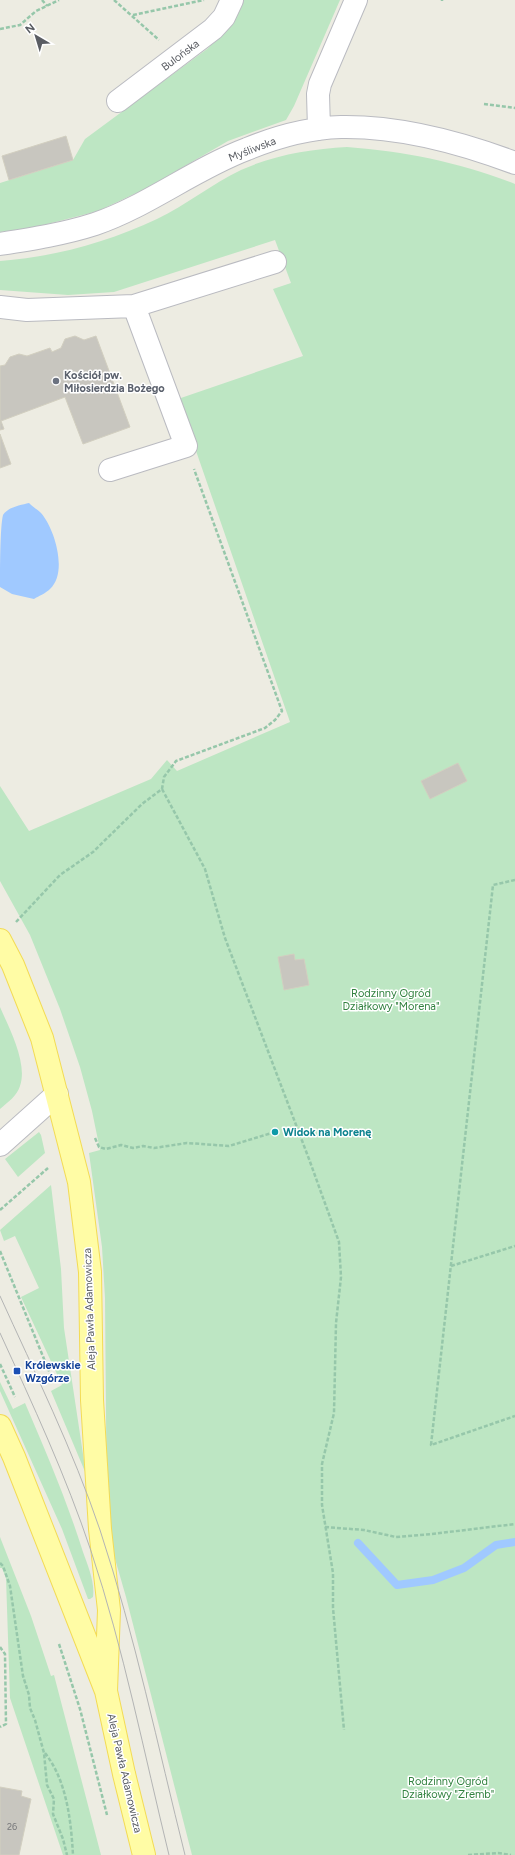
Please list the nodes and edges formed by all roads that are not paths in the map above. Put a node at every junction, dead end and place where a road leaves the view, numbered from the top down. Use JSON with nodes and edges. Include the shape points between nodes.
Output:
{"nodes":[{"id":1,"x":232,"y":0,"type":"edge"},
{"id":2,"x":356,"y":0,"type":"edge"},
{"id":3,"x":118,"y":101,"type":"dead end"},
{"id":4,"x":319,"y":129,"type":"junction"},
{"id":5,"x":515,"y":163,"type":"edge"},
{"id":6,"x":0,"y":244,"type":"edge"},
{"id":7,"x":275,"y":262,"type":"dead end"},
{"id":8,"x":134,"y":306,"type":"junction"},
{"id":9,"x":0,"y":307,"type":"edge"},
{"id":10,"x":110,"y":470,"type":"dead end"},
{"id":11,"x":0,"y":940,"type":"edge"},
{"id":12,"x":57,"y":1094,"type":"junction"},
{"id":13,"x":0,"y":1144,"type":"edge"},
{"id":14,"x":0,"y":1426,"type":"edge"},
{"id":15,"x":106,"y":1691,"type":"junction"},
{"id":16,"x":144,"y":1855,"type":"edge"}],
"edges":[{"from":1,"to":3,"type":"street","name":"Bulońska","via":[[224,17],[213,29]]},
{"from":2,"to":4,"type":"street","via":[[320,84]]},
{"from":4,"to":5,"type":"street","name":"Myśliwska","via":[[341,127],[404,132]]},
{"from":4,"to":6,"type":"street","name":"Myśliwska","via":[[236,153],[150,199],[96,224],[53,236]]},
{"from":7,"to":8,"type":"street"},
{"from":8,"to":9,"type":"street","via":[[27,310]]},
{"from":8,"to":10,"type":"street","via":[[186,446]]},
{"from":11,"to":12,"type":"main road","name":"Aleja Pawła Adamowicza","via":[[14,965],[42,1038]]},
{"from":12,"to":13,"type":"street"},
{"from":12,"to":15,"type":"main road","name":"Aleja Pawła Adamowicza","via":[[79,1182],[90,1272],[92,1400],[99,1514],[109,1610]]},
{"from":14,"to":15,"type":"main road","name":"Aleja Pawła Adamowicza"},
{"from":15,"to":16,"type":"main road","name":"Aleja Pawła Adamowicza"}]}
